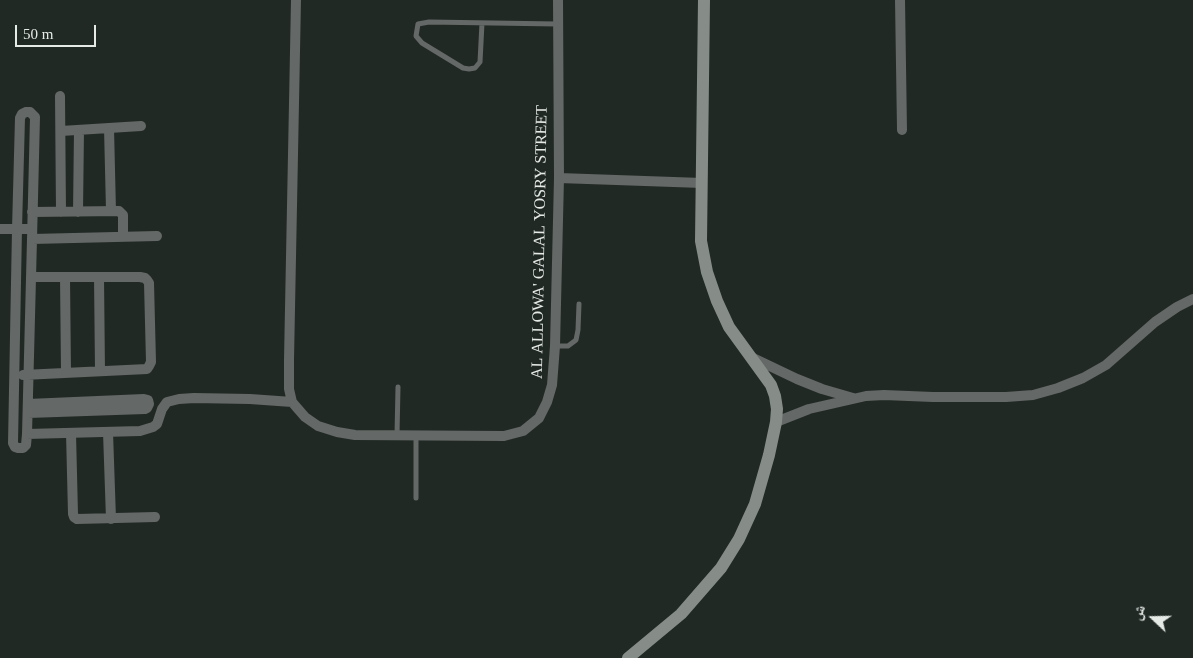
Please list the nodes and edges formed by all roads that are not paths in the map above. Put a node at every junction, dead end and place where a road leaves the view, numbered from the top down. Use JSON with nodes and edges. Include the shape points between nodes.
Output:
{"nodes":[{"id":1,"x":296,"y":0,"type":"edge"},
{"id":2,"x":558,"y":0,"type":"edge"},
{"id":3,"x":704,"y":0,"type":"edge"},
{"id":4,"x":900,"y":0,"type":"edge"},
{"id":5,"x":482,"y":23,"type":"junction"},
{"id":6,"x":557,"y":24,"type":"junction"},
{"id":7,"x":60,"y":96,"type":"dead end"},
{"id":8,"x":142,"y":126,"type":"dead end"},
{"id":9,"x":110,"y":128,"type":"junction"},
{"id":10,"x":79,"y":130,"type":"junction"},
{"id":11,"x":902,"y":130,"type":"dead end"},
{"id":12,"x":61,"y":131,"type":"junction"},
{"id":13,"x":559,"y":178,"type":"junction"},
{"id":14,"x":702,"y":183,"type":"junction"},
{"id":15,"x":111,"y":211,"type":"junction"},
{"id":16,"x":32,"y":212,"type":"junction"},
{"id":17,"x":61,"y":212,"type":"junction"},
{"id":18,"x":78,"y":212,"type":"junction"},
{"id":19,"x":0,"y":229,"type":"edge"},
{"id":20,"x":17,"y":229,"type":"junction"},
{"id":21,"x":32,"y":234,"type":"junction"},
{"id":22,"x":123,"y":236,"type":"junction"},
{"id":23,"x":157,"y":236,"type":"dead end"},
{"id":24,"x":31,"y":277,"type":"junction"},
{"id":25,"x":65,"y":277,"type":"junction"},
{"id":26,"x":99,"y":277,"type":"junction"},
{"id":27,"x":1193,"y":299,"type":"edge"},
{"id":28,"x":579,"y":304,"type":"dead end"},
{"id":29,"x":555,"y":346,"type":"junction"},
{"id":30,"x":753,"y":358,"type":"junction"},
{"id":31,"x":100,"y":371,"type":"junction"},
{"id":32,"x":66,"y":372,"type":"junction"},
{"id":33,"x":28,"y":374,"type":"junction"},
{"id":34,"x":14,"y":375,"type":"junction"},
{"id":35,"x":398,"y":387,"type":"dead end"},
{"id":36,"x":854,"y":398,"type":"junction"},
{"id":37,"x":292,"y":402,"type":"junction"},
{"id":38,"x":28,"y":408,"type":"junction"},
{"id":39,"x":776,"y":422,"type":"junction"},
{"id":40,"x":108,"y":432,"type":"junction"},
{"id":41,"x":71,"y":433,"type":"junction"},
{"id":42,"x":27,"y":434,"type":"junction"},
{"id":43,"x":397,"y":435,"type":"junction"},
{"id":44,"x":416,"y":435,"type":"junction"},
{"id":45,"x":416,"y":498,"type":"dead end"},
{"id":46,"x":155,"y":517,"type":"dead end"},
{"id":47,"x":111,"y":519,"type":"junction"},
{"id":48,"x":628,"y":658,"type":"edge"}],
"edges":[{"from":1,"to":37,"type":"street","via":[[289,360]]},
{"from":2,"to":6,"type":"street","name":"AL ALLOWA' GALAL YOSRY STREET"},
{"from":3,"to":14,"type":"street"},
{"from":4,"to":11,"type":"street"},
{"from":5,"to":5,"type":"lane","via":[[418,24],[416,36],[463,68],[475,68],[480,62]]},
{"from":5,"to":6,"type":"lane"},
{"from":6,"to":13,"type":"street","name":"AL ALLOWA' GALAL YOSRY STREET"},
{"from":7,"to":12,"type":"street"},
{"from":8,"to":9,"type":"street"},
{"from":9,"to":10,"type":"street"},
{"from":9,"to":15,"type":"street"},
{"from":10,"to":12,"type":"street"},
{"from":10,"to":18,"type":"street"},
{"from":12,"to":17,"type":"street"},
{"from":13,"to":14,"type":"street"},
{"from":13,"to":29,"type":"street","name":"AL ALLOWA' GALAL YOSRY STREET"},
{"from":14,"to":30,"type":"street","via":[[701,241],[707,272],[716,301],[729,326]]},
{"from":15,"to":18,"type":"street"},
{"from":15,"to":22,"type":"street","via":[[119,211],[123,215]]},
{"from":16,"to":17,"type":"street"},
{"from":16,"to":20,"type":"street","via":[[35,117],[26,112],[20,118]]},
{"from":16,"to":21,"type":"street"},
{"from":17,"to":18,"type":"street"},
{"from":19,"to":20,"type":"street"},
{"from":20,"to":21,"type":"street"},
{"from":20,"to":34,"type":"street"},
{"from":21,"to":22,"type":"street"},
{"from":21,"to":24,"type":"street"},
{"from":22,"to":23,"type":"street"},
{"from":24,"to":25,"type":"street"},
{"from":24,"to":33,"type":"street"},
{"from":25,"to":26,"type":"street"},
{"from":25,"to":32,"type":"street"},
{"from":26,"to":31,"type":"street"},
{"from":26,"to":31,"type":"street","via":[[140,277],[149,283],[151,362],[146,369]]},
{"from":27,"to":36,"type":"street","via":[[1156,322],[1106,365],[1058,388],[1006,397],[884,395]]},
{"from":28,"to":29,"type":"lane","via":[[576,340],[568,346]]},
{"from":29,"to":44,"type":"street","name":"AL ALLOWA' GALAL YOSRY STREET","via":[[552,385],[547,402],[539,418],[523,431],[504,436]]},
{"from":30,"to":36,"type":"street","via":[[814,386]]},
{"from":30,"to":39,"type":"street","via":[[772,385]]},
{"from":31,"to":32,"type":"street"},
{"from":32,"to":33,"type":"street"},
{"from":33,"to":34,"type":"street"},
{"from":33,"to":38,"type":"street"},
{"from":34,"to":42,"type":"street","via":[[15,447],[26,445]]},
{"from":35,"to":43,"type":"lane"},
{"from":36,"to":39,"type":"street","via":[[809,409]]},
{"from":37,"to":40,"type":"street","via":[[179,399],[164,405],[153,427],[140,431]]},
{"from":37,"to":43,"type":"street","name":"AL ALLOWA' GALAL YOSRY STREET","via":[[318,426],[355,435]]},
{"from":38,"to":38,"type":"street","via":[[147,408],[149,404],[144,398]]},
{"from":38,"to":42,"type":"street"},
{"from":39,"to":48,"type":"street","via":[[755,504],[721,568],[680,614]]},
{"from":40,"to":41,"type":"street"},
{"from":40,"to":47,"type":"street"},
{"from":41,"to":42,"type":"street"},
{"from":41,"to":47,"type":"street","via":[[74,517]]},
{"from":43,"to":44,"type":"street","name":"AL ALLOWA' GALAL YOSRY STREET"},
{"from":44,"to":45,"type":"lane"},
{"from":46,"to":47,"type":"street"}]}
